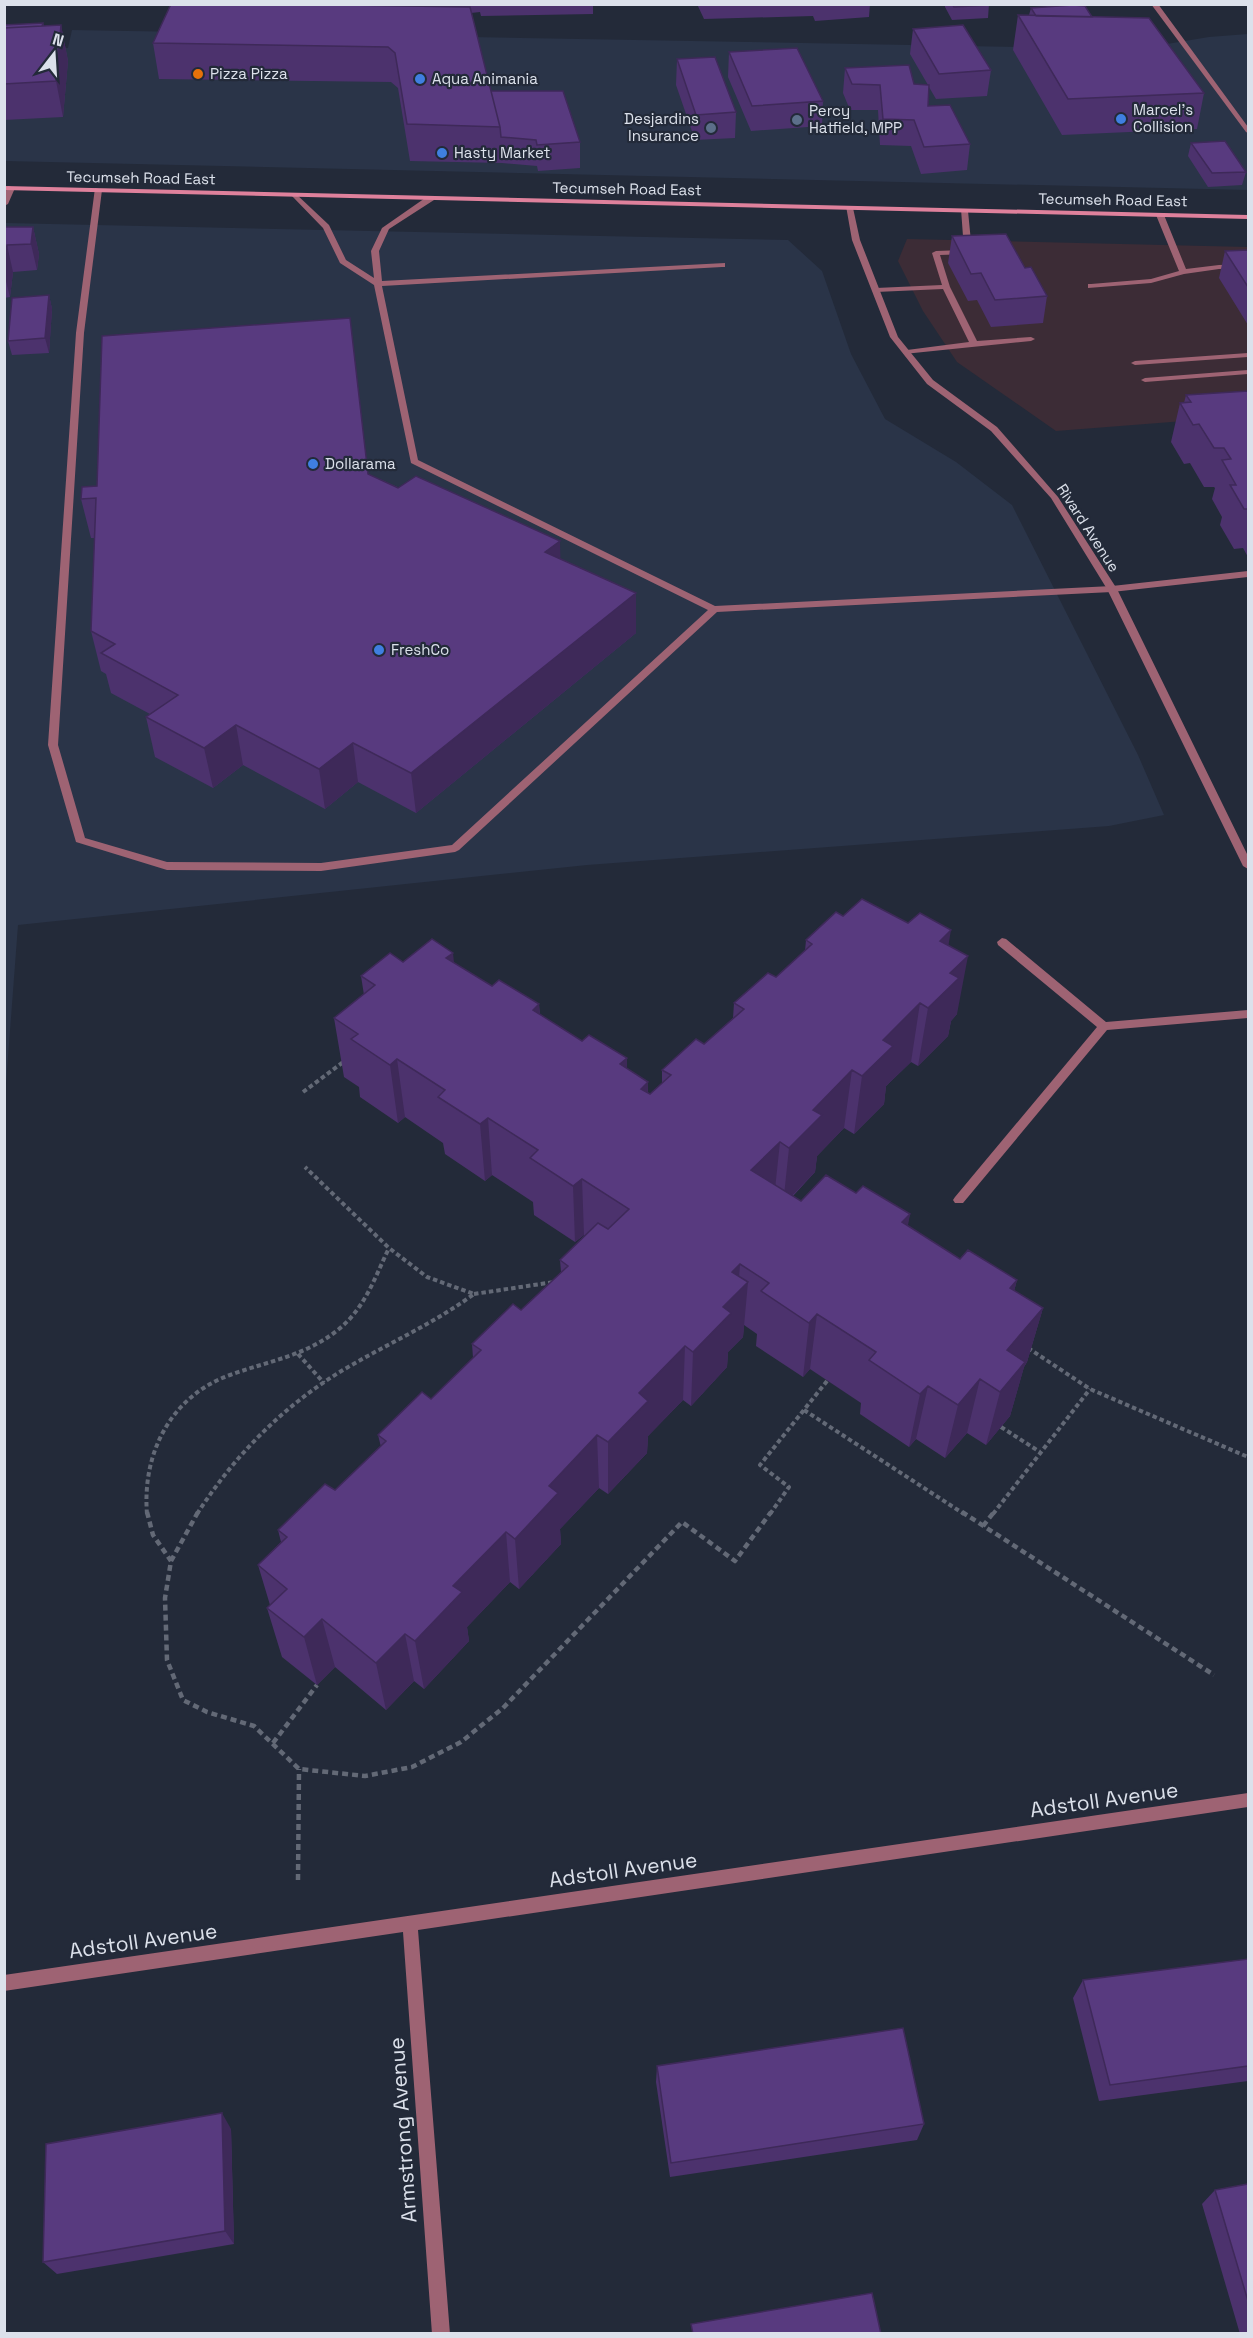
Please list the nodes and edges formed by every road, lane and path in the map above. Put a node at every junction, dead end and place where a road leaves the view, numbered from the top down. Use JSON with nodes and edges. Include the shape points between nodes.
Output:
{"nodes":[{"id":1,"x":1154,"y":4,"type":"edge"},
{"id":2,"x":1248,"y":130,"type":"edge"},
{"id":3,"x":8,"y":188,"type":"edge"},
{"id":4,"x":98,"y":190,"type":"junction"},
{"id":5,"x":295,"y":195,"type":"junction"},
{"id":6,"x":431,"y":198,"type":"junction"},
{"id":7,"x":4,"y":204,"type":"edge"},
{"id":8,"x":849,"y":208,"type":"junction"},
{"id":9,"x":964,"y":211,"type":"junction"},
{"id":10,"x":1160,"y":215,"type":"junction"},
{"id":11,"x":1248,"y":217,"type":"edge"},
{"id":12,"x":722,"y":265,"type":"dead end"},
{"id":13,"x":1248,"y":266,"type":"edge"},
{"id":14,"x":1183,"y":272,"type":"junction"},
{"id":15,"x":378,"y":284,"type":"junction"},
{"id":16,"x":1092,"y":286,"type":"dead end"},
{"id":17,"x":946,"y":288,"type":"junction"},
{"id":18,"x":876,"y":290,"type":"junction"},
{"id":19,"x":1031,"y":339,"type":"dead end"},
{"id":20,"x":974,"y":344,"type":"junction"},
{"id":21,"x":907,"y":352,"type":"junction"},
{"id":22,"x":1248,"y":355,"type":"edge"},
{"id":23,"x":1135,"y":363,"type":"dead end"},
{"id":24,"x":1248,"y":372,"type":"edge"},
{"id":25,"x":1145,"y":380,"type":"dead end"},
{"id":26,"x":1248,"y":574,"type":"edge"},
{"id":27,"x":1112,"y":589,"type":"junction"},
{"id":28,"x":714,"y":609,"type":"junction"},
{"id":29,"x":1248,"y":866,"type":"edge"},
{"id":30,"x":1002,"y":942,"type":"dead end"},
{"id":31,"x":1248,"y":1014,"type":"edge"},
{"id":32,"x":1104,"y":1026,"type":"junction"},
{"id":33,"x":348,"y":1059,"type":"edge"},
{"id":34,"x":303,"y":1092,"type":"dead end"},
{"id":35,"x":305,"y":1167,"type":"dead end"},
{"id":36,"x":959,"y":1200,"type":"dead end"},
{"id":37,"x":389,"y":1248,"type":"junction"},
{"id":38,"x":559,"y":1281,"type":"edge"},
{"id":39,"x":474,"y":1294,"type":"junction"},
{"id":40,"x":1019,"y":1343,"type":"edge"},
{"id":41,"x":298,"y":1354,"type":"junction"},
{"id":42,"x":827,"y":1381,"type":"dead end"},
{"id":43,"x":324,"y":1383,"type":"junction"},
{"id":44,"x":1090,"y":1389,"type":"junction"},
{"id":45,"x":804,"y":1410,"type":"junction"},
{"id":46,"x":1001,"y":1427,"type":"edge"},
{"id":47,"x":1040,"y":1452,"type":"junction"},
{"id":48,"x":1248,"y":1457,"type":"edge"},
{"id":49,"x":983,"y":1526,"type":"junction"},
{"id":50,"x":171,"y":1561,"type":"junction"},
{"id":51,"x":1214,"y":1675,"type":"dead end"},
{"id":52,"x":317,"y":1685,"type":"dead end"},
{"id":53,"x":273,"y":1743,"type":"junction"},
{"id":54,"x":299,"y":1769,"type":"junction"},
{"id":55,"x":1248,"y":1800,"type":"edge"},
{"id":56,"x":298,"y":1880,"type":"dead end"},
{"id":57,"x":410,"y":1923,"type":"junction"},
{"id":58,"x":4,"y":1983,"type":"edge"},
{"id":59,"x":441,"y":2334,"type":"edge"}],
"edges":[{"from":1,"to":2,"type":"street"},
{"from":3,"to":4,"type":"main road","name":"Tecumseh Road East"},
{"from":3,"to":7,"type":"street"},
{"from":4,"to":5,"type":"main road","name":"Tecumseh Road East"},
{"from":4,"to":28,"type":"street","via":[[80,333],[53,745],[80,840],[167,866],[321,867],[455,848]]},
{"from":5,"to":6,"type":"main road","name":"Tecumseh Road East"},
{"from":5,"to":15,"type":"street","via":[[326,227],[343,261]]},
{"from":6,"to":8,"type":"main road","name":"Tecumseh Road East"},
{"from":6,"to":15,"type":"street","via":[[386,228],[375,251]]},
{"from":8,"to":9,"type":"main road","name":"Tecumseh Road East"},
{"from":8,"to":18,"type":"street","name":"Rivard Avenue","via":[[856,240]]},
{"from":9,"to":10,"type":"main road","name":"Tecumseh Road East"},
{"from":9,"to":17,"type":"street","via":[[968,252],[936,253]]},
{"from":10,"to":11,"type":"main road","name":"Tecumseh Road East"},
{"from":10,"to":14,"type":"street"},
{"from":12,"to":15,"type":"street"},
{"from":13,"to":14,"type":"street"},
{"from":14,"to":16,"type":"street","via":[[1150,281]]},
{"from":15,"to":28,"type":"street","via":[[414,461]]},
{"from":17,"to":18,"type":"street"},
{"from":17,"to":20,"type":"street"},
{"from":18,"to":21,"type":"street","name":"Rivard Avenue","via":[[894,337]]},
{"from":19,"to":20,"type":"street"},
{"from":20,"to":21,"type":"street"},
{"from":21,"to":27,"type":"street","name":"Rivard Avenue","via":[[930,382],[994,429],[1054,497]]},
{"from":22,"to":23,"type":"street"},
{"from":24,"to":25,"type":"street"},
{"from":26,"to":27,"type":"street"},
{"from":27,"to":28,"type":"street"},
{"from":27,"to":29,"type":"street","name":"Rivard Avenue"},
{"from":30,"to":32,"type":"street"},
{"from":31,"to":32,"type":"street"},
{"from":32,"to":36,"type":"street"},
{"from":33,"to":34,"type":"path"},
{"from":35,"to":37,"type":"path"},
{"from":37,"to":39,"type":"path","via":[[427,1277]]},
{"from":37,"to":41,"type":"path","via":[[353,1317]]},
{"from":38,"to":39,"type":"path"},
{"from":39,"to":43,"type":"path"},
{"from":40,"to":44,"type":"path"},
{"from":41,"to":43,"type":"path"},
{"from":41,"to":50,"type":"path","via":[[230,1375],[196,1392],[172,1415],[155,1448],[146,1508],[151,1532]]},
{"from":42,"to":45,"type":"path"},
{"from":43,"to":50,"type":"path","via":[[292,1405],[247,1446],[216,1484]]},
{"from":44,"to":47,"type":"path"},
{"from":44,"to":48,"type":"path"},
{"from":45,"to":49,"type":"path"},
{"from":45,"to":54,"type":"path","via":[[760,1465],[789,1487],[735,1561],[682,1522],[503,1708],[461,1742],[412,1767],[365,1776]]},
{"from":46,"to":47,"type":"path"},
{"from":47,"to":49,"type":"path"},
{"from":49,"to":51,"type":"path"},
{"from":50,"to":53,"type":"path","via":[[165,1598],[167,1660],[183,1700],[207,1712],[254,1726]]},
{"from":52,"to":53,"type":"path"},
{"from":53,"to":54,"type":"path"},
{"from":54,"to":56,"type":"path"},
{"from":55,"to":57,"type":"street","name":"Adstoll Avenue"},
{"from":57,"to":58,"type":"street","name":"Adstoll Avenue"},
{"from":57,"to":59,"type":"street","name":"Armstrong Avenue"}]}
